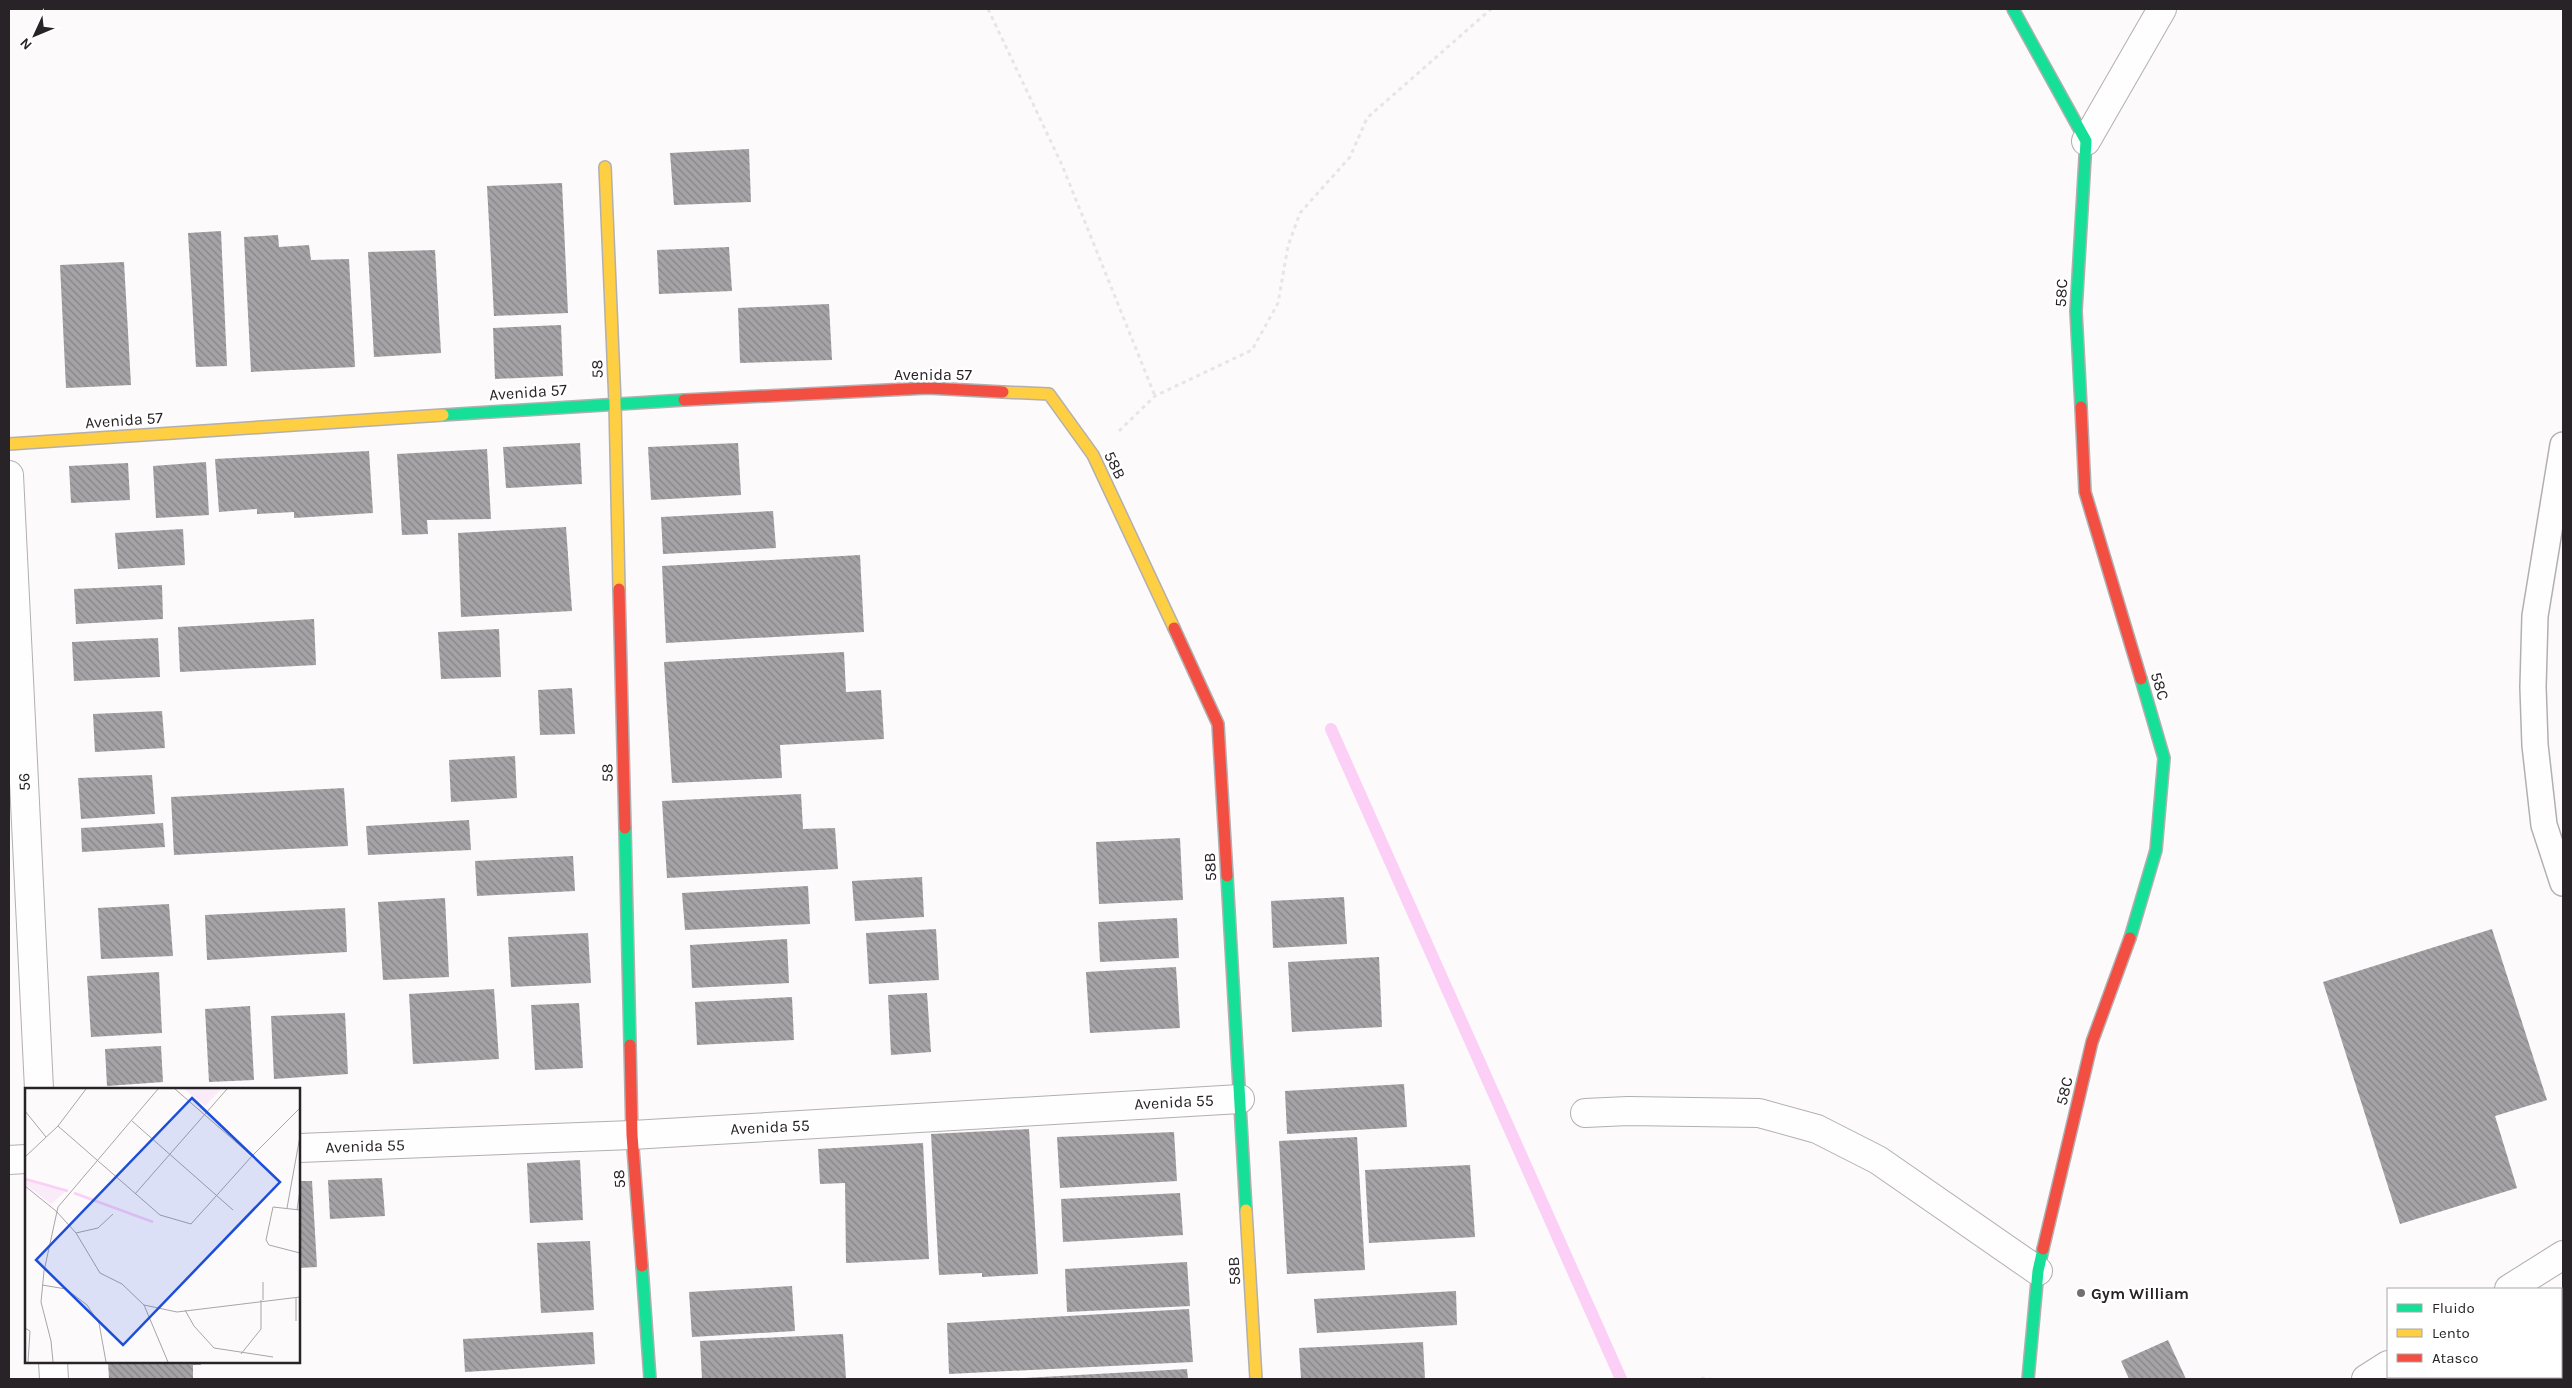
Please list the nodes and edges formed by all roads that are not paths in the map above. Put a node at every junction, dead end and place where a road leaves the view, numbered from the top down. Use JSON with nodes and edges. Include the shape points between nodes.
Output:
{"nodes":[{"id":1,"x":2012,"y":9,"type":"edge"},
{"id":2,"x":2162,"y":9,"type":"edge"},
{"id":3,"x":2086,"y":141,"type":"junction"},
{"id":4,"x":605,"y":166,"type":"dead end"},
{"id":5,"x":1050,"y":394,"type":"joint"},
{"id":6,"x":615,"y":403,"type":"junction"},
{"id":7,"x":9,"y":444,"type":"edge"},
{"id":8,"x":2563,"y":445,"type":"edge"},
{"id":9,"x":9,"y":475,"type":"edge"},
{"id":10,"x":2563,"y":883,"type":"edge"},
{"id":11,"x":39,"y":1088,"type":"edge"},
{"id":12,"x":1240,"y":1098,"type":"junction"},
{"id":13,"x":1585,"y":1113,"type":"dead end"},
{"id":14,"x":632,"y":1135,"type":"junction"},
{"id":15,"x":300,"y":1148,"type":"edge"},
{"id":16,"x":25,"y":1159,"type":"edge"},
{"id":17,"x":9,"y":1160,"type":"edge"},
{"id":18,"x":2563,"y":1255,"type":"edge"},
{"id":19,"x":2038,"y":1271,"type":"junction"},
{"id":20,"x":2511,"y":1288,"type":"edge"},
{"id":21,"x":54,"y":1363,"type":"edge"},
{"id":22,"x":2387,"y":1367,"type":"edge"},
{"id":23,"x":54,"y":1379,"type":"edge"},
{"id":24,"x":650,"y":1379,"type":"edge"},
{"id":25,"x":1256,"y":1379,"type":"edge"},
{"id":26,"x":2028,"y":1379,"type":"edge"},
{"id":27,"x":2366,"y":1379,"type":"edge"}],
"edges":[{"from":1,"to":3,"type":"street"},
{"from":2,"to":3,"type":"street"},
{"from":3,"to":19,"type":"street","name":"58C","via":[[2076,311],[2085,492],[2164,758],[2156,850],[2125,955],[2092,1042]]},
{"from":4,"to":6,"type":"street","name":"58"},
{"from":5,"to":6,"type":"street","name":"Avenida 57","via":[[928,388]]},
{"from":5,"to":12,"type":"street","name":"58B","via":[[1093,455],[1218,724]]},
{"from":6,"to":7,"type":"street","name":"Avenida 57"},
{"from":6,"to":14,"type":"street","name":"58"},
{"from":8,"to":10,"type":"lane","via":[[2535,616],[2533,687],[2535,745],[2544,825]]},
{"from":9,"to":11,"type":"street","name":"56"},
{"from":12,"to":14,"type":"street","name":"Avenida 55"},
{"from":12,"to":25,"type":"street","name":"58B"},
{"from":13,"to":19,"type":"street","via":[[1759,1113],[1817,1129],[1878,1160]]},
{"from":14,"to":15,"type":"street","name":"Avenida 55"},
{"from":14,"to":24,"type":"street","name":"58"},
{"from":16,"to":17,"type":"street"},
{"from":18,"to":20,"type":"street"},
{"from":19,"to":26,"type":"street","name":"58C"},
{"from":21,"to":23,"type":"street"},
{"from":22,"to":27,"type":"street"}]}
